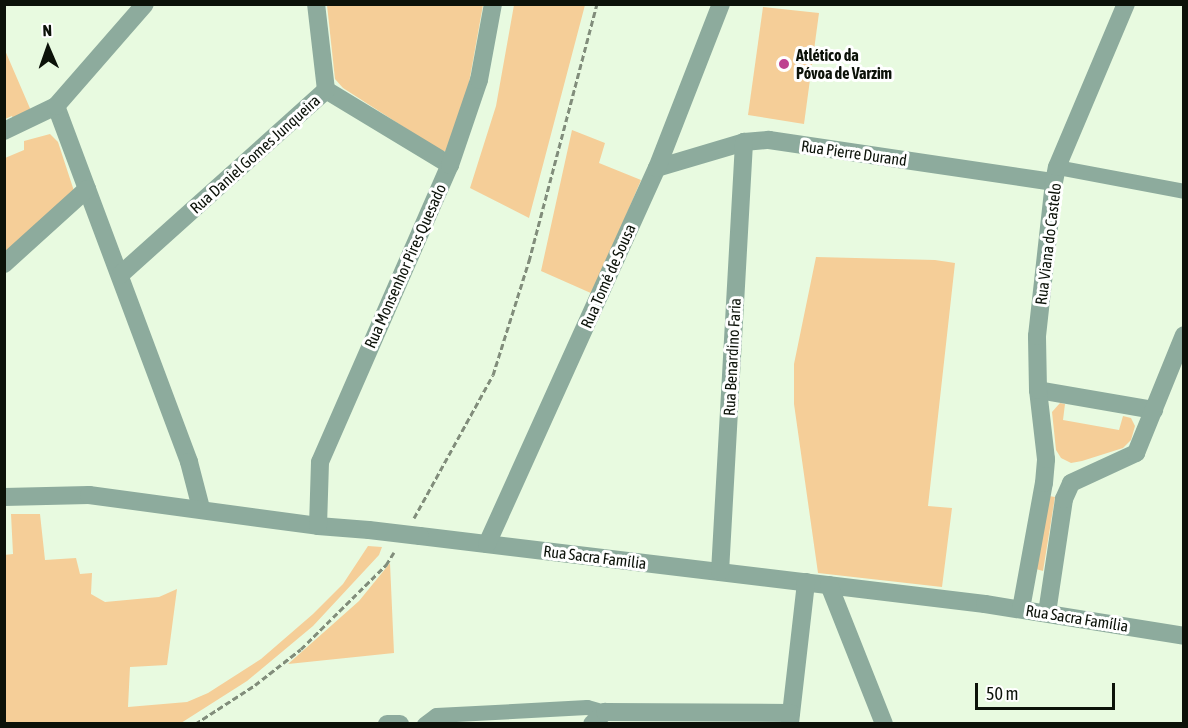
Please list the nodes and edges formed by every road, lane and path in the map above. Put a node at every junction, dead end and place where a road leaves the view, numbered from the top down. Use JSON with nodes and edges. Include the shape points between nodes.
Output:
{"nodes":[{"id":1,"x":145,"y":4,"type":"edge"},
{"id":2,"x":316,"y":4,"type":"edge"},
{"id":3,"x":493,"y":4,"type":"edge"},
{"id":4,"x":597,"y":4,"type":"edge"},
{"id":5,"x":721,"y":4,"type":"edge"},
{"id":6,"x":1126,"y":4,"type":"edge"},
{"id":7,"x":326,"y":90,"type":"junction"},
{"id":8,"x":56,"y":106,"type":"junction"},
{"id":9,"x":4,"y":131,"type":"edge"},
{"id":10,"x":744,"y":142,"type":"junction"},
{"id":11,"x":450,"y":165,"type":"junction"},
{"id":12,"x":657,"y":168,"type":"junction"},
{"id":13,"x":1056,"y":174,"type":"junction"},
{"id":14,"x":87,"y":189,"type":"junction"},
{"id":15,"x":1184,"y":191,"type":"edge"},
{"id":16,"x":4,"y":264,"type":"edge"},
{"id":17,"x":120,"y":275,"type":"junction"},
{"id":18,"x":1184,"y":335,"type":"edge"},
{"id":19,"x":1038,"y":390,"type":"junction"},
{"id":20,"x":1154,"y":410,"type":"junction"},
{"id":21,"x":1043,"y":490,"type":"junction"},
{"id":22,"x":1068,"y":491,"type":"junction"},
{"id":23,"x":4,"y":497,"type":"edge"},
{"id":24,"x":201,"y":508,"type":"junction"},
{"id":25,"x":318,"y":526,"type":"junction"},
{"id":26,"x":414,"y":531,"type":"junction"},
{"id":27,"x":487,"y":544,"type":"junction"},
{"id":28,"x":397,"y":546,"type":"dead end"},
{"id":29,"x":720,"y":572,"type":"junction"},
{"id":30,"x":806,"y":582,"type":"junction"},
{"id":31,"x":829,"y":585,"type":"junction"},
{"id":32,"x":1022,"y":609,"type":"junction"},
{"id":33,"x":1047,"y":613,"type":"junction"},
{"id":34,"x":1184,"y":636,"type":"edge"},
{"id":35,"x":598,"y":718,"type":"edge"},
{"id":36,"x":791,"y":718,"type":"edge"},
{"id":37,"x":195,"y":723,"type":"edge"},
{"id":38,"x":387,"y":723,"type":"edge"},
{"id":39,"x":400,"y":723,"type":"edge"},
{"id":40,"x":424,"y":723,"type":"edge"},
{"id":41,"x":884,"y":723,"type":"edge"}],
"edges":[{"from":1,"to":8,"type":"street"},
{"from":2,"to":7,"type":"street","name":"Rua Daniel Gomes Junqueira"},
{"from":3,"to":11,"type":"street","name":"Rua Monsenhor Pires Quesado","via":[[479,80]]},
{"from":4,"to":26,"type":"path","via":[[529,261],[494,375]]},
{"from":5,"to":12,"type":"street","name":"Rua Tomé de Sousa"},
{"from":6,"to":13,"type":"street","name":"Rua Viana do Castelo"},
{"from":7,"to":11,"type":"street"},
{"from":7,"to":17,"type":"street","name":"Rua Daniel Gomes Junqueira"},
{"from":8,"to":9,"type":"street"},
{"from":8,"to":14,"type":"street"},
{"from":10,"to":12,"type":"street","name":"Rua Pierre Durand"},
{"from":10,"to":13,"type":"street","name":"Rua Pierre Durand","via":[[769,140]]},
{"from":10,"to":29,"type":"street","name":"Rua Benardino Faria"},
{"from":11,"to":25,"type":"street","name":"Rua Monsenhor Pires Quesado","via":[[320,462]]},
{"from":12,"to":27,"type":"street","name":"Rua Tomé de Sousa"},
{"from":13,"to":15,"type":"street"},
{"from":13,"to":19,"type":"street","name":"Rua Viana do Castelo","via":[[1037,336]]},
{"from":14,"to":16,"type":"street"},
{"from":14,"to":17,"type":"street"},
{"from":17,"to":24,"type":"street","via":[[189,462]]},
{"from":18,"to":20,"type":"street"},
{"from":19,"to":20,"type":"street"},
{"from":19,"to":21,"type":"street","name":"Rua Viana do Castelo","via":[[1046,459]]},
{"from":20,"to":22,"type":"street","via":[[1136,453]]},
{"from":21,"to":22,"type":"street"},
{"from":21,"to":32,"type":"street","name":"Rua Viana do Castelo"},
{"from":22,"to":33,"type":"street"},
{"from":23,"to":24,"type":"street","name":"Rua Sacra Família","via":[[89,495]]},
{"from":24,"to":25,"type":"street","name":"Rua Sacra Família"},
{"from":25,"to":26,"type":"street","name":"Rua Sacra Família","bridge":true},
{"from":26,"to":27,"type":"street","name":"Rua Sacra Família"},
{"from":27,"to":29,"type":"street","name":"Rua Sacra Família"},
{"from":28,"to":37,"type":"path","via":[[386,565],[301,650]]},
{"from":29,"to":30,"type":"street","name":"Rua Sacra Família"},
{"from":30,"to":31,"type":"street","name":"Rua Sacra Família"},
{"from":30,"to":36,"type":"street"},
{"from":31,"to":32,"type":"street","name":"Rua Sacra Família"},
{"from":31,"to":41,"type":"street"},
{"from":32,"to":33,"type":"street","name":"Rua Sacra Família"},
{"from":33,"to":34,"type":"street","name":"Rua Sacra Família"},
{"from":35,"to":36,"type":"street"},
{"from":35,"to":40,"type":"street","via":[[587,707],[436,714]]},
{"from":38,"to":39,"type":"street"}]}
